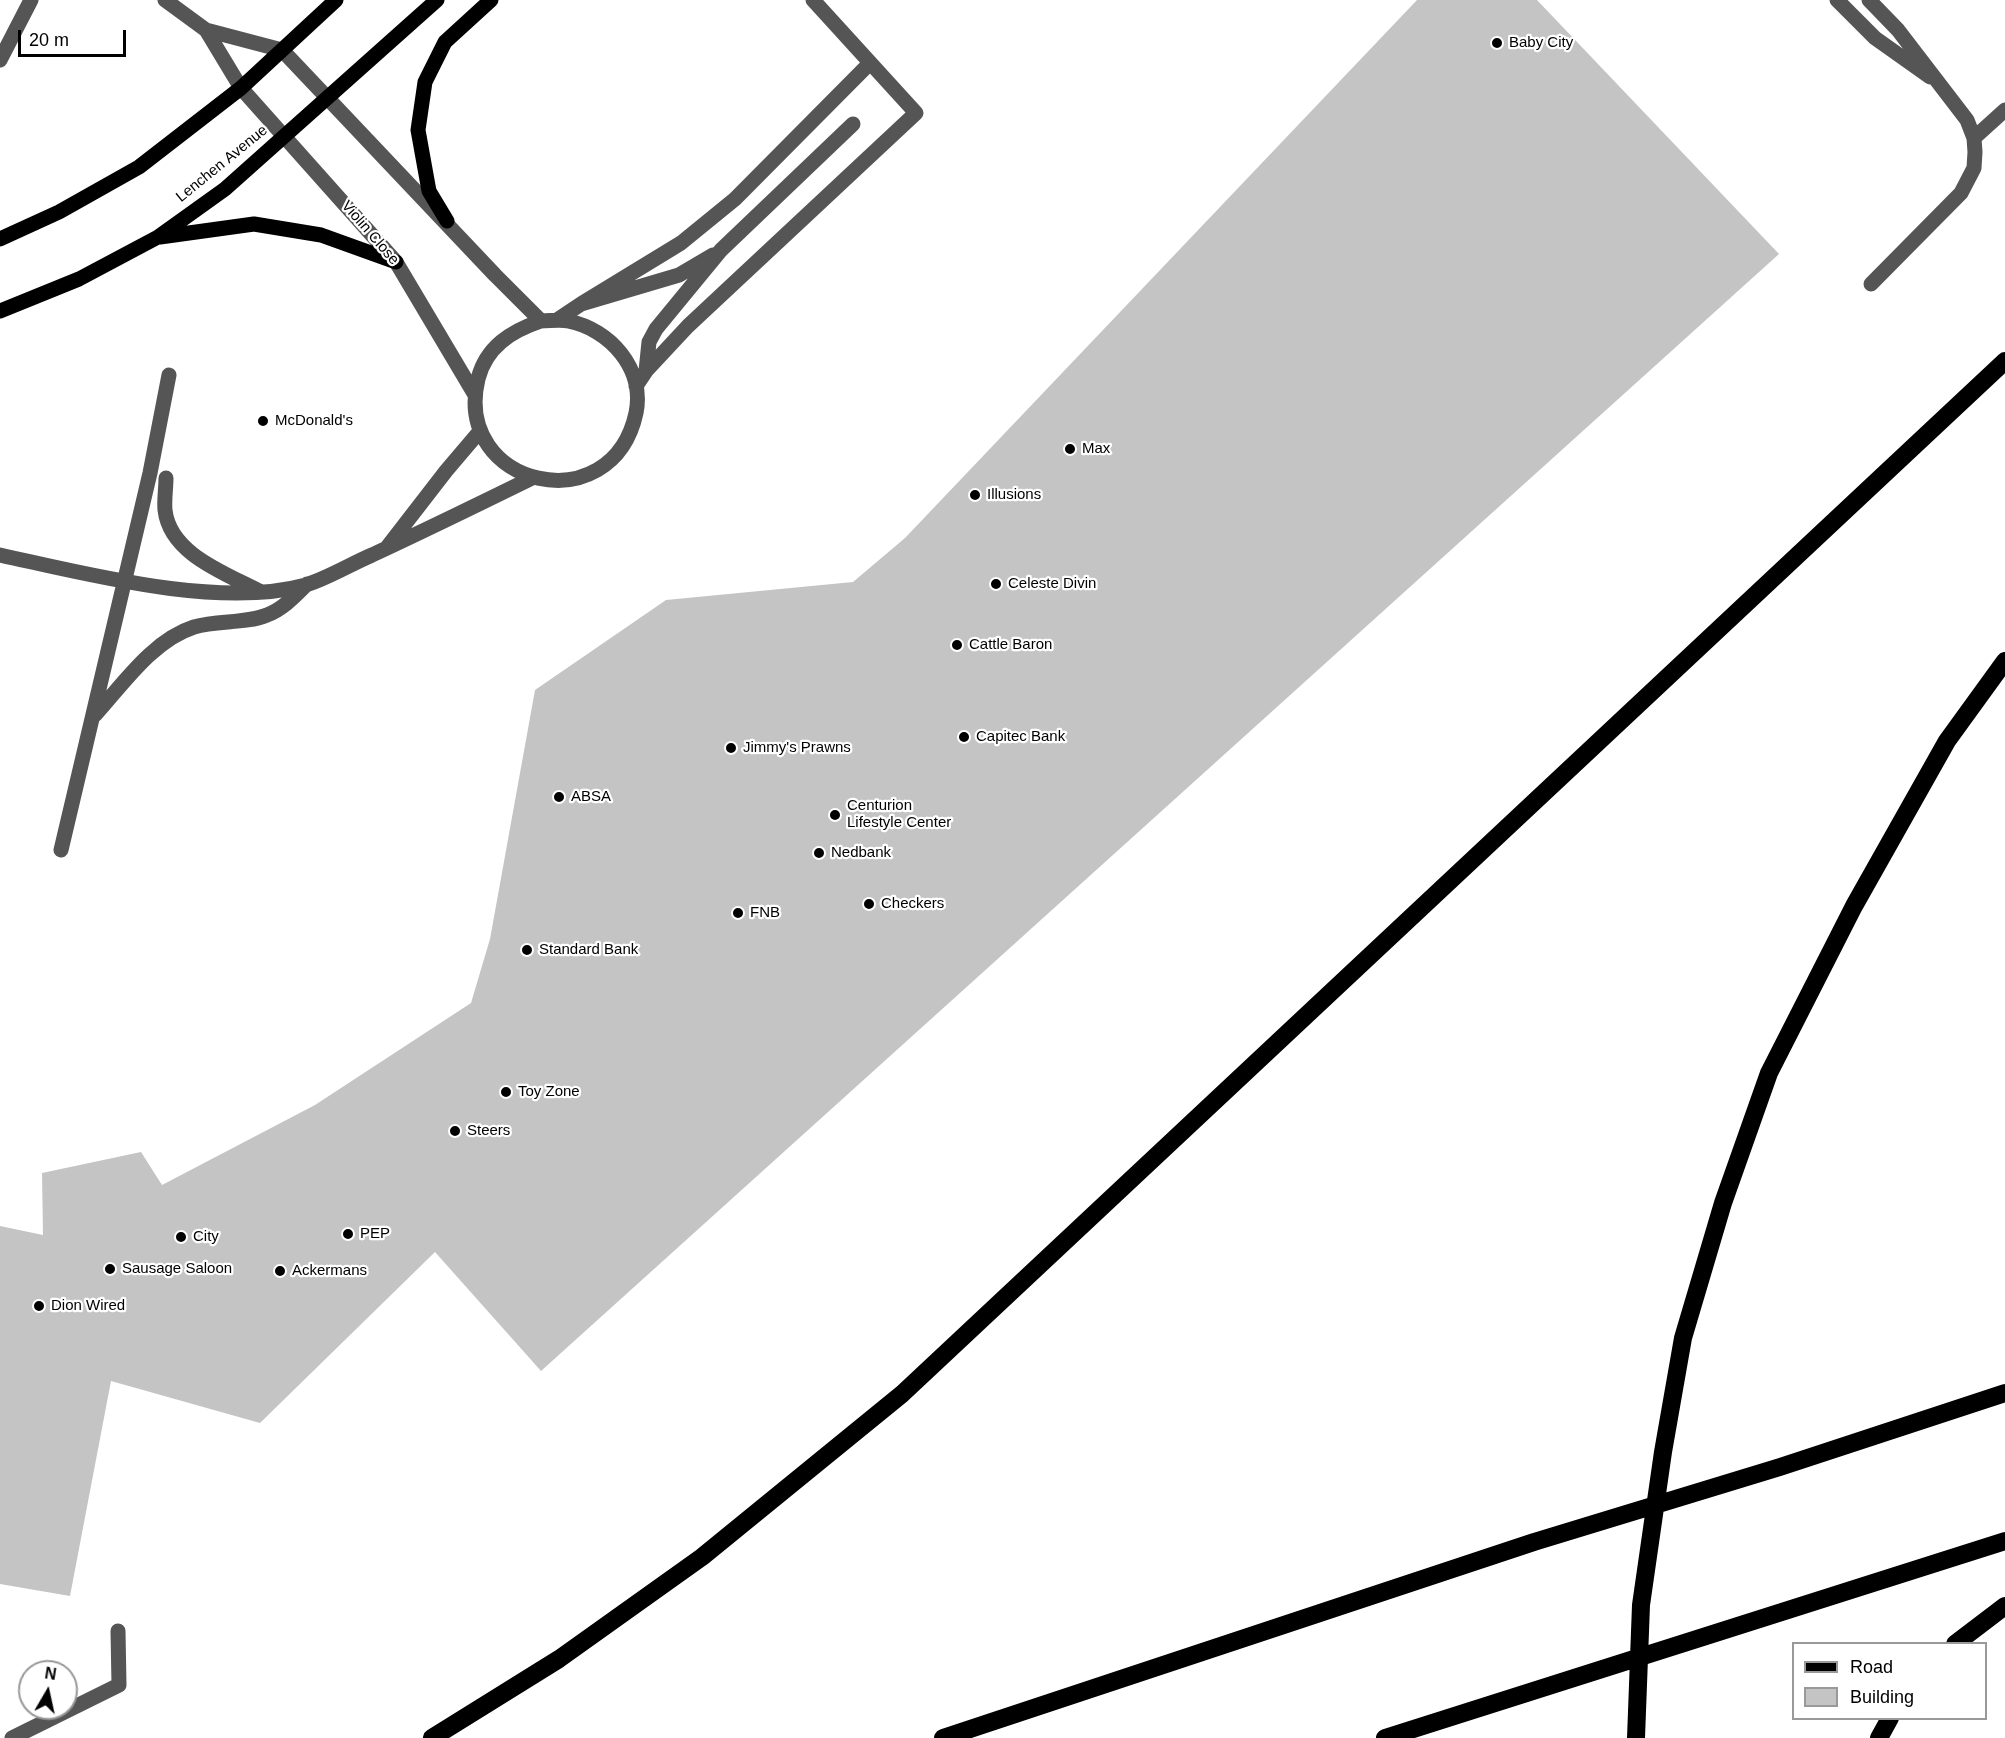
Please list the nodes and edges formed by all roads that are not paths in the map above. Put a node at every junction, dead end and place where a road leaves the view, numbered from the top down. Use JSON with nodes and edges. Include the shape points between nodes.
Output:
{"nodes":[{"id":1,"x":31,"y":0,"type":"edge"},
{"id":2,"x":165,"y":0,"type":"edge"},
{"id":3,"x":336,"y":0,"type":"edge"},
{"id":4,"x":437,"y":0,"type":"edge"},
{"id":5,"x":491,"y":0,"type":"edge"},
{"id":6,"x":813,"y":0,"type":"edge"},
{"id":7,"x":1837,"y":0,"type":"edge"},
{"id":8,"x":1869,"y":0,"type":"edge"},
{"id":9,"x":207,"y":30,"type":"junction"},
{"id":10,"x":282,"y":50,"type":"junction"},
{"id":11,"x":0,"y":60,"type":"edge"},
{"id":12,"x":870,"y":63,"type":"junction"},
{"id":13,"x":1942,"y":85,"type":"junction"},
{"id":14,"x":241,"y":88,"type":"junction"},
{"id":15,"x":326,"y":97,"type":"junction"},
{"id":16,"x":2005,"y":110,"type":"edge"},
{"id":17,"x":853,"y":124,"type":"dead end"},
{"id":18,"x":285,"y":136,"type":"junction"},
{"id":19,"x":1974,"y":138,"type":"junction"},
{"id":20,"x":447,"y":221,"type":"junction"},
{"id":21,"x":158,"y":237,"type":"junction"},
{"id":22,"x":0,"y":239,"type":"edge"},
{"id":23,"x":721,"y":250,"type":"junction"},
{"id":24,"x":396,"y":262,"type":"junction"},
{"id":25,"x":1871,"y":284,"type":"dead end"},
{"id":26,"x":581,"y":304,"type":"junction"},
{"id":27,"x":0,"y":312,"type":"edge"},
{"id":28,"x":549,"y":321,"type":"junction"},
{"id":29,"x":2005,"y":361,"type":"edge"},
{"id":30,"x":646,"y":371,"type":"junction"},
{"id":31,"x":169,"y":375,"type":"dead end"},
{"id":32,"x":636,"y":386,"type":"junction"},
{"id":33,"x":475,"y":395,"type":"junction"},
{"id":34,"x":480,"y":431,"type":"junction"},
{"id":35,"x":166,"y":478,"type":"dead end"},
{"id":36,"x":532,"y":478,"type":"junction"},
{"id":37,"x":386,"y":548,"type":"junction"},
{"id":38,"x":0,"y":555,"type":"edge"},
{"id":39,"x":125,"y":582,"type":"junction"},
{"id":40,"x":307,"y":584,"type":"junction"},
{"id":41,"x":260,"y":592,"type":"junction"},
{"id":42,"x":2005,"y":661,"type":"edge"},
{"id":43,"x":93,"y":717,"type":"junction"},
{"id":44,"x":61,"y":850,"type":"dead end"},
{"id":45,"x":2005,"y":1393,"type":"edge"},
{"id":46,"x":2005,"y":1541,"type":"edge"},
{"id":47,"x":2005,"y":1606,"type":"edge"},
{"id":48,"x":118,"y":1631,"type":"dead end"},
{"id":49,"x":1958,"y":1642,"type":"edge"},
{"id":50,"x":1889,"y":1720,"type":"edge"},
{"id":51,"x":12,"y":1738,"type":"edge"},
{"id":52,"x":432,"y":1738,"type":"edge"},
{"id":53,"x":943,"y":1738,"type":"edge"},
{"id":54,"x":1385,"y":1738,"type":"edge"},
{"id":55,"x":1636,"y":1738,"type":"edge"},
{"id":56,"x":1879,"y":1738,"type":"edge"}],
"edges":[{"from":1,"to":11,"type":"lane"},
{"from":2,"to":9,"type":"lane"},
{"from":3,"to":10,"type":"main road"},
{"from":4,"to":15,"type":"main road","name":"Lenchen Avenue"},
{"from":5,"to":20,"type":"main road","via":[[445,42],[425,82],[418,130],[429,191]]},
{"from":6,"to":12,"type":"lane"},
{"from":7,"to":13,"type":"lane","via":[[1875,38]]},
{"from":8,"to":13,"type":"lane"},
{"from":9,"to":10,"type":"lane"},
{"from":9,"to":14,"type":"lane","name":"Violin Close"},
{"from":10,"to":14,"type":"main road"},
{"from":10,"to":15,"type":"lane"},
{"from":12,"to":26,"type":"lane","via":[[735,199],[681,243]]},
{"from":12,"to":30,"type":"lane","via":[[916,113],[688,326]]},
{"from":13,"to":19,"type":"lane","via":[[1967,120]]},
{"from":14,"to":18,"type":"lane","name":"Violin Close"},
{"from":14,"to":22,"type":"main road","via":[[139,167],[59,212]]},
{"from":15,"to":18,"type":"main road","name":"Lenchen Avenue"},
{"from":15,"to":20,"type":"lane"},
{"from":16,"to":19,"type":"lane"},
{"from":17,"to":23,"type":"lane"},
{"from":18,"to":21,"type":"main road","name":"Lenchen Avenue","via":[[225,189]]},
{"from":18,"to":24,"type":"lane","name":"Violin Close"},
{"from":19,"to":25,"type":"lane","via":[[1974,168],[1960,193]]},
{"from":20,"to":28,"type":"lane","via":[[495,275]]},
{"from":21,"to":24,"type":"main road","via":[[254,224],[321,235]]},
{"from":21,"to":27,"type":"main road","name":"Lenchen Avenue","via":[[79,279]]},
{"from":23,"to":26,"type":"lane","via":[[679,275]]},
{"from":23,"to":30,"type":"lane","via":[[656,329],[649,342]]},
{"from":24,"to":33,"type":"lane","name":"Violin Close"},
{"from":26,"to":28,"type":"lane"},
{"from":28,"to":32,"type":"lane","name":"Violin Close","via":[[567,320],[591,328],[612,342],[628,362]]},
{"from":28,"to":33,"type":"lane","name":"Violin Close","via":[[516,330],[495,346],[481,369]]},
{"from":29,"to":52,"type":"highway","via":[[902,1394],[702,1557],[560,1659]]},
{"from":30,"to":32,"type":"lane"},
{"from":31,"to":39,"type":"lane"},
{"from":32,"to":36,"type":"lane","name":"Violin Close","via":[[633,427],[624,446],[610,461],[573,480]]},
{"from":33,"to":34,"type":"lane","name":"Violin Close"},
{"from":34,"to":36,"type":"lane","name":"Violin Close","via":[[492,452]]},
{"from":34,"to":37,"type":"lane"},
{"from":35,"to":41,"type":"lane","via":[[165,510],[180,542],[215,568]]},
{"from":36,"to":37,"type":"lane"},
{"from":37,"to":40,"type":"lane"},
{"from":38,"to":39,"type":"lane"},
{"from":39,"to":41,"type":"lane"},
{"from":39,"to":43,"type":"lane"},
{"from":40,"to":41,"type":"lane"},
{"from":40,"to":43,"type":"lane","via":[[265,616],[194,627],[176,635],[152,653]]},
{"from":42,"to":55,"type":"highway","via":[[1947,741],[1854,906],[1769,1073],[1723,1203],[1683,1338],[1663,1452],[1641,1605]]},
{"from":43,"to":44,"type":"lane"},
{"from":45,"to":53,"type":"highway","via":[[1534,1542]]},
{"from":46,"to":54,"type":"highway"},
{"from":47,"to":49,"type":"highway"},
{"from":48,"to":51,"type":"lane","via":[[119,1685]]},
{"from":50,"to":56,"type":"highway"}]}
